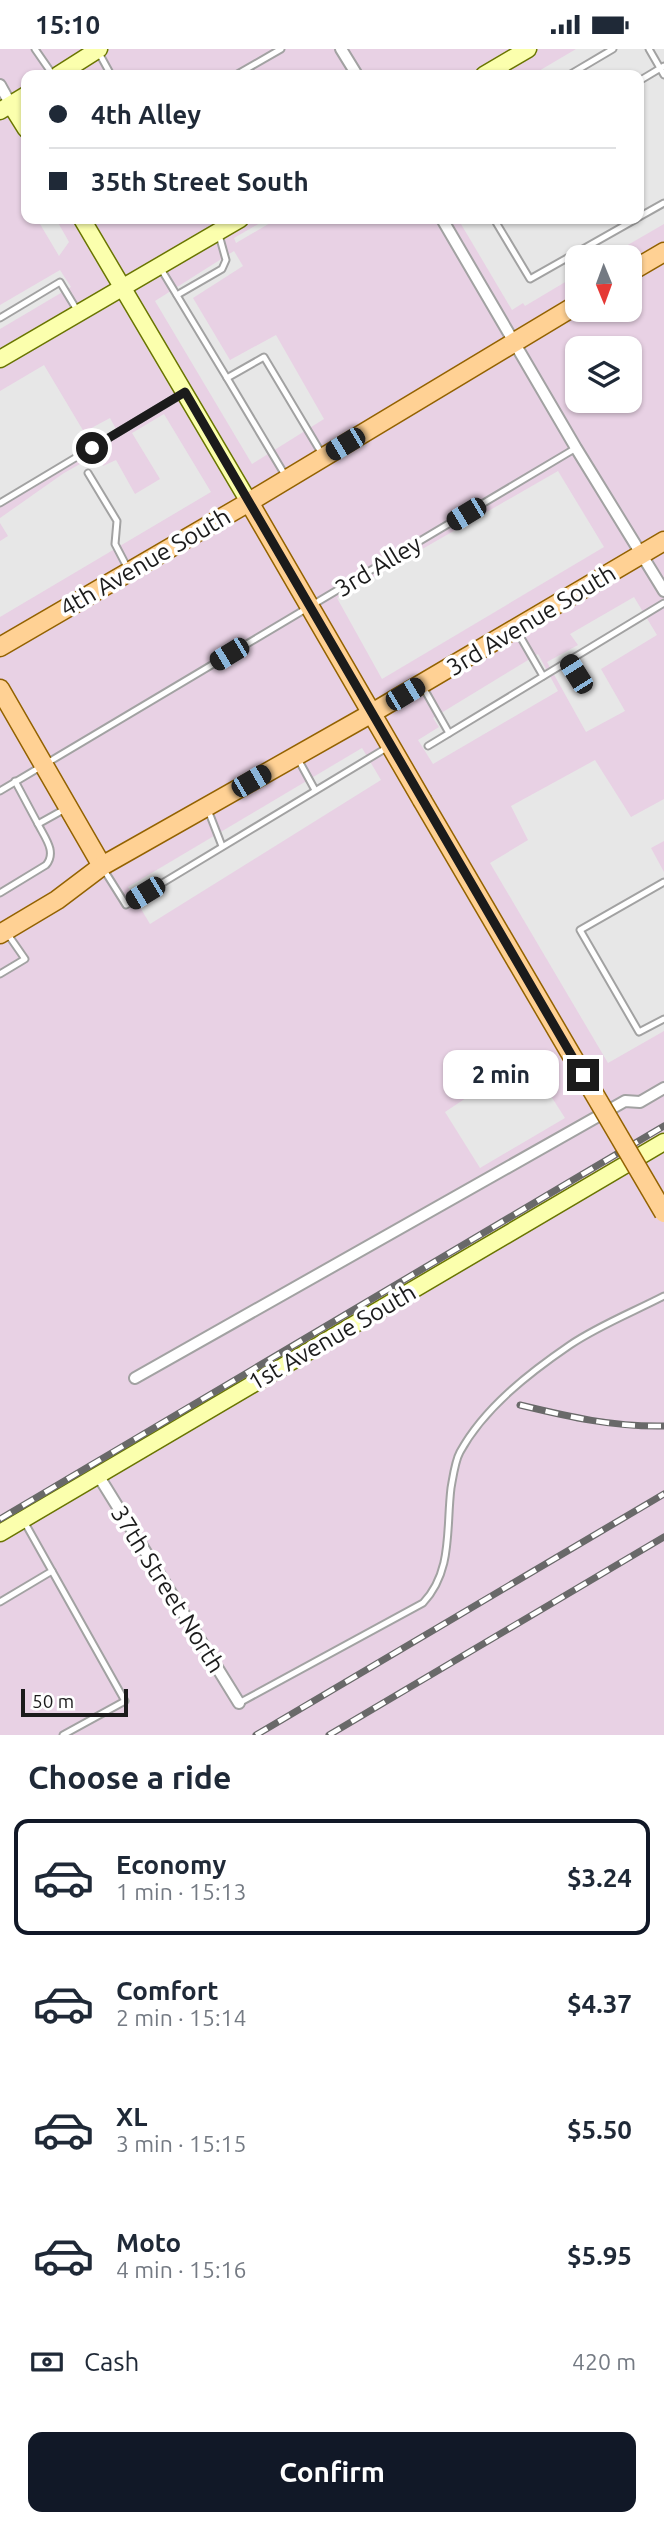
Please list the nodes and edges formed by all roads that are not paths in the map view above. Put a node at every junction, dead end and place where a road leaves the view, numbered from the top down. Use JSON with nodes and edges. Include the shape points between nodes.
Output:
{"nodes":[{"id":1,"x":35,"y":49,"type":"edge"},
{"id":2,"x":281,"y":49,"type":"edge"},
{"id":3,"x":341,"y":49,"type":"edge"},
{"id":4,"x":528,"y":49,"type":"edge"},
{"id":5,"x":613,"y":49,"type":"edge"},
{"id":6,"x":649,"y":49,"type":"edge"},
{"id":7,"x":98,"y":50,"type":"edge"},
{"id":8,"x":662,"y":67,"type":"edge"},
{"id":9,"x":51,"y":70,"type":"edge"},
{"id":10,"x":64,"y":70,"type":"edge"},
{"id":11,"x":108,"y":70,"type":"edge"},
{"id":12,"x":245,"y":70,"type":"edge"},
{"id":13,"x":353,"y":70,"type":"edge"},
{"id":14,"x":506,"y":70,"type":"edge"},
{"id":15,"x":577,"y":70,"type":"edge"},
{"id":16,"x":664,"y":75,"type":"edge"},
{"id":17,"x":644,"y":79,"type":"edge"},
{"id":18,"x":0,"y":85,"type":"edge"},
{"id":19,"x":21,"y":98,"type":"edge"},
{"id":20,"x":6,"y":108,"type":"edge"},
{"id":21,"x":21,"y":124,"type":"edge"},
{"id":22,"x":664,"y":203,"type":"edge"},
{"id":23,"x":644,"y":214,"type":"edge"},
{"id":24,"x":85,"y":224,"type":"edge"},
{"id":25,"x":231,"y":224,"type":"edge"},
{"id":26,"x":445,"y":224,"type":"edge"},
{"id":27,"x":498,"y":224,"type":"edge"},
{"id":28,"x":626,"y":224,"type":"edge"},
{"id":29,"x":218,"y":231,"type":"junction"},
{"id":30,"x":664,"y":252,"type":"edge"},
{"id":31,"x":642,"y":265,"type":"edge"},
{"id":32,"x":159,"y":266,"type":"junction"},
{"id":33,"x":122,"y":287,"type":"junction"},
{"id":34,"x":177,"y":295,"type":"junction"},
{"id":35,"x":79,"y":312,"type":"junction"},
{"id":36,"x":565,"y":312,"type":"edge"},
{"id":37,"x":0,"y":318,"type":"edge"},
{"id":38,"x":515,"y":341,"type":"junction"},
{"id":39,"x":0,"y":359,"type":"edge"},
{"id":40,"x":227,"y":378,"type":"junction"},
{"id":41,"x":185,"y":392,"type":"junction"},
{"id":42,"x":576,"y":448,"type":"junction"},
{"id":43,"x":323,"y":457,"type":"junction"},
{"id":44,"x":88,"y":474,"type":"dead end"},
{"id":45,"x":288,"y":479,"type":"junction"},
{"id":46,"x":249,"y":502,"type":"junction"},
{"id":47,"x":0,"y":503,"type":"edge"},
{"id":48,"x":664,"y":541,"type":"edge"},
{"id":49,"x":642,"y":554,"type":"junction"},
{"id":50,"x":129,"y":572,"type":"junction"},
{"id":51,"x":664,"y":591,"type":"edge"},
{"id":52,"x":664,"y":603,"type":"edge"},
{"id":53,"x":310,"y":606,"type":"junction"},
{"id":54,"x":515,"y":629,"type":"junction"},
{"id":55,"x":0,"y":646,"type":"edge"},
{"id":56,"x":568,"y":661,"type":"junction"},
{"id":57,"x":543,"y":676,"type":"junction"},
{"id":58,"x":422,"y":684,"type":"junction"},
{"id":59,"x":584,"y":687,"type":"dead end"},
{"id":60,"x":0,"y":689,"type":"edge"},
{"id":61,"x":372,"y":713,"type":"junction"},
{"id":62,"x":449,"y":733,"type":"junction"},
{"id":63,"x":391,"y":745,"type":"junction"},
{"id":64,"x":428,"y":746,"type":"dead end"},
{"id":65,"x":296,"y":755,"type":"junction"},
{"id":66,"x":43,"y":765,"type":"junction"},
{"id":67,"x":15,"y":781,"type":"junction"},
{"id":68,"x":315,"y":790,"type":"junction"},
{"id":69,"x":0,"y":791,"type":"edge"},
{"id":70,"x":207,"y":806,"type":"junction"},
{"id":71,"x":68,"y":807,"type":"junction"},
{"id":72,"x":38,"y":824,"type":"junction"},
{"id":73,"x":222,"y":846,"type":"junction"},
{"id":74,"x":102,"y":866,"type":"junction"},
{"id":75,"x":664,"y":882,"type":"edge"},
{"id":76,"x":0,"y":893,"type":"edge"},
{"id":77,"x":3,"y":932,"type":"edge"},
{"id":78,"x":0,"y":974,"type":"edge"},
{"id":79,"x":664,"y":1019,"type":"edge"},
{"id":80,"x":664,"y":1089,"type":"edge"},
{"id":81,"x":608,"y":1111,"type":"junction"},
{"id":82,"x":664,"y":1142,"type":"edge"},
{"id":83,"x":636,"y":1158,"type":"junction"},
{"id":84,"x":664,"y":1213,"type":"edge"},
{"id":85,"x":664,"y":1296,"type":"edge"},
{"id":86,"x":135,"y":1378,"type":"dead end"},
{"id":87,"x":98,"y":1475,"type":"junction"},
{"id":88,"x":23,"y":1520,"type":"junction"},
{"id":89,"x":0,"y":1534,"type":"edge"},
{"id":90,"x":52,"y":1571,"type":"junction"},
{"id":91,"x":0,"y":1602,"type":"edge"},
{"id":92,"x":239,"y":1703,"type":"joint"},
{"id":93,"x":63,"y":1735,"type":"edge"}],
"edges":[{"from":1,"to":9,"type":"lane"},
{"from":2,"to":12,"type":"lane"},
{"from":3,"to":13,"type":"street"},
{"from":4,"to":14,"type":"street"},
{"from":5,"to":15,"type":"lane"},
{"from":6,"to":8,"type":"lane"},
{"from":7,"to":10,"type":"street"},
{"from":7,"to":11,"type":"lane"},
{"from":8,"to":16,"type":"lane"},
{"from":8,"to":17,"type":"lane"},
{"from":18,"to":20,"type":"street"},
{"from":19,"to":20,"type":"street"},
{"from":20,"to":21,"type":"street"},
{"from":22,"to":23,"type":"lane"},
{"from":24,"to":33,"type":"street"},
{"from":25,"to":29,"type":"street"},
{"from":26,"to":38,"type":"street"},
{"from":27,"to":28,"type":"lane","via":[[530,278]]},
{"from":29,"to":32,"type":"street"},
{"from":29,"to":34,"type":"lane","via":[[226,260],[222,269]]},
{"from":30,"to":31,"type":"main road"},
{"from":32,"to":33,"type":"street"},
{"from":32,"to":34,"type":"lane"},
{"from":33,"to":35,"type":"street"},
{"from":33,"to":41,"type":"street"},
{"from":34,"to":40,"type":"lane"},
{"from":35,"to":37,"type":"lane","via":[[60,282]]},
{"from":35,"to":39,"type":"street"},
{"from":36,"to":38,"type":"main road","name":"4th Avenue South"},
{"from":38,"to":42,"type":"street"},
{"from":38,"to":43,"type":"main road","name":"4th Avenue South"},
{"from":40,"to":43,"type":"lane","via":[[264,357]]},
{"from":40,"to":45,"type":"lane"},
{"from":41,"to":46,"type":"street"},
{"from":41,"to":47,"type":"lane"},
{"from":42,"to":49,"type":"street"},
{"from":42,"to":53,"type":"lane","name":"3rd Alley"},
{"from":43,"to":45,"type":"main road","name":"4th Avenue South"},
{"from":44,"to":50,"type":"lane","via":[[117,521],[115,544]]},
{"from":45,"to":46,"type":"main road","name":"4th Avenue South"},
{"from":46,"to":50,"type":"main road","name":"4th Avenue South"},
{"from":46,"to":53,"type":"main road"},
{"from":48,"to":49,"type":"main road","name":"3rd Avenue South"},
{"from":49,"to":51,"type":"street"},
{"from":49,"to":54,"type":"main road","name":"3rd Avenue South"},
{"from":50,"to":55,"type":"main road","name":"4th Avenue South"},
{"from":52,"to":56,"type":"lane"},
{"from":53,"to":61,"type":"main road"},
{"from":53,"to":66,"type":"lane","name":"3rd Alley"},
{"from":54,"to":57,"type":"lane"},
{"from":54,"to":58,"type":"main road","name":"3rd Avenue South"},
{"from":56,"to":57,"type":"lane"},
{"from":56,"to":59,"type":"lane"},
{"from":57,"to":62,"type":"lane"},
{"from":58,"to":61,"type":"main road","name":"3rd Avenue South"},
{"from":58,"to":62,"type":"lane"},
{"from":60,"to":66,"type":"main road"},
{"from":61,"to":63,"type":"main road"},
{"from":61,"to":65,"type":"main road","name":"3rd Avenue South"},
{"from":62,"to":64,"type":"lane"},
{"from":63,"to":68,"type":"lane"},
{"from":63,"to":84,"type":"main road","bridge":true},
{"from":65,"to":68,"type":"lane"},
{"from":65,"to":70,"type":"main road","name":"3rd Avenue South"},
{"from":66,"to":67,"type":"lane","name":"3rd Alley"},
{"from":66,"to":71,"type":"main road"},
{"from":67,"to":69,"type":"lane","name":"3rd Alley"},
{"from":67,"to":72,"type":"lane"},
{"from":68,"to":73,"type":"lane"},
{"from":70,"to":73,"type":"lane"},
{"from":70,"to":74,"type":"main road","name":"3rd Avenue South"},
{"from":71,"to":72,"type":"lane"},
{"from":71,"to":74,"type":"main road"},
{"from":72,"to":76,"type":"lane","via":[[52,852],[51,860]]},
{"from":73,"to":74,"type":"lane","via":[[126,905]]},
{"from":74,"to":77,"type":"main road","name":"3rd Avenue South"},
{"from":75,"to":79,"type":"lane","via":[[580,930],[639,1032]]},
{"from":77,"to":78,"type":"lane","via":[[25,959]]},
{"from":80,"to":81,"type":"street"},
{"from":81,"to":83,"type":"lane"},
{"from":81,"to":86,"type":"street"},
{"from":82,"to":83,"type":"street","name":"1st Avenue South"},
{"from":83,"to":87,"type":"street","name":"1st Avenue South"},
{"from":85,"to":92,"type":"lane","via":[[571,1344],[508,1393],[475,1428],[458,1454],[441,1578],[423,1603]]},
{"from":87,"to":88,"type":"street","name":"1st Avenue South"},
{"from":87,"to":92,"type":"street","name":"37th Street North"},
{"from":88,"to":89,"type":"street","name":"1st Avenue South"},
{"from":88,"to":90,"type":"lane"},
{"from":90,"to":91,"type":"lane"},
{"from":90,"to":93,"type":"lane","via":[[125,1701]]}]}
